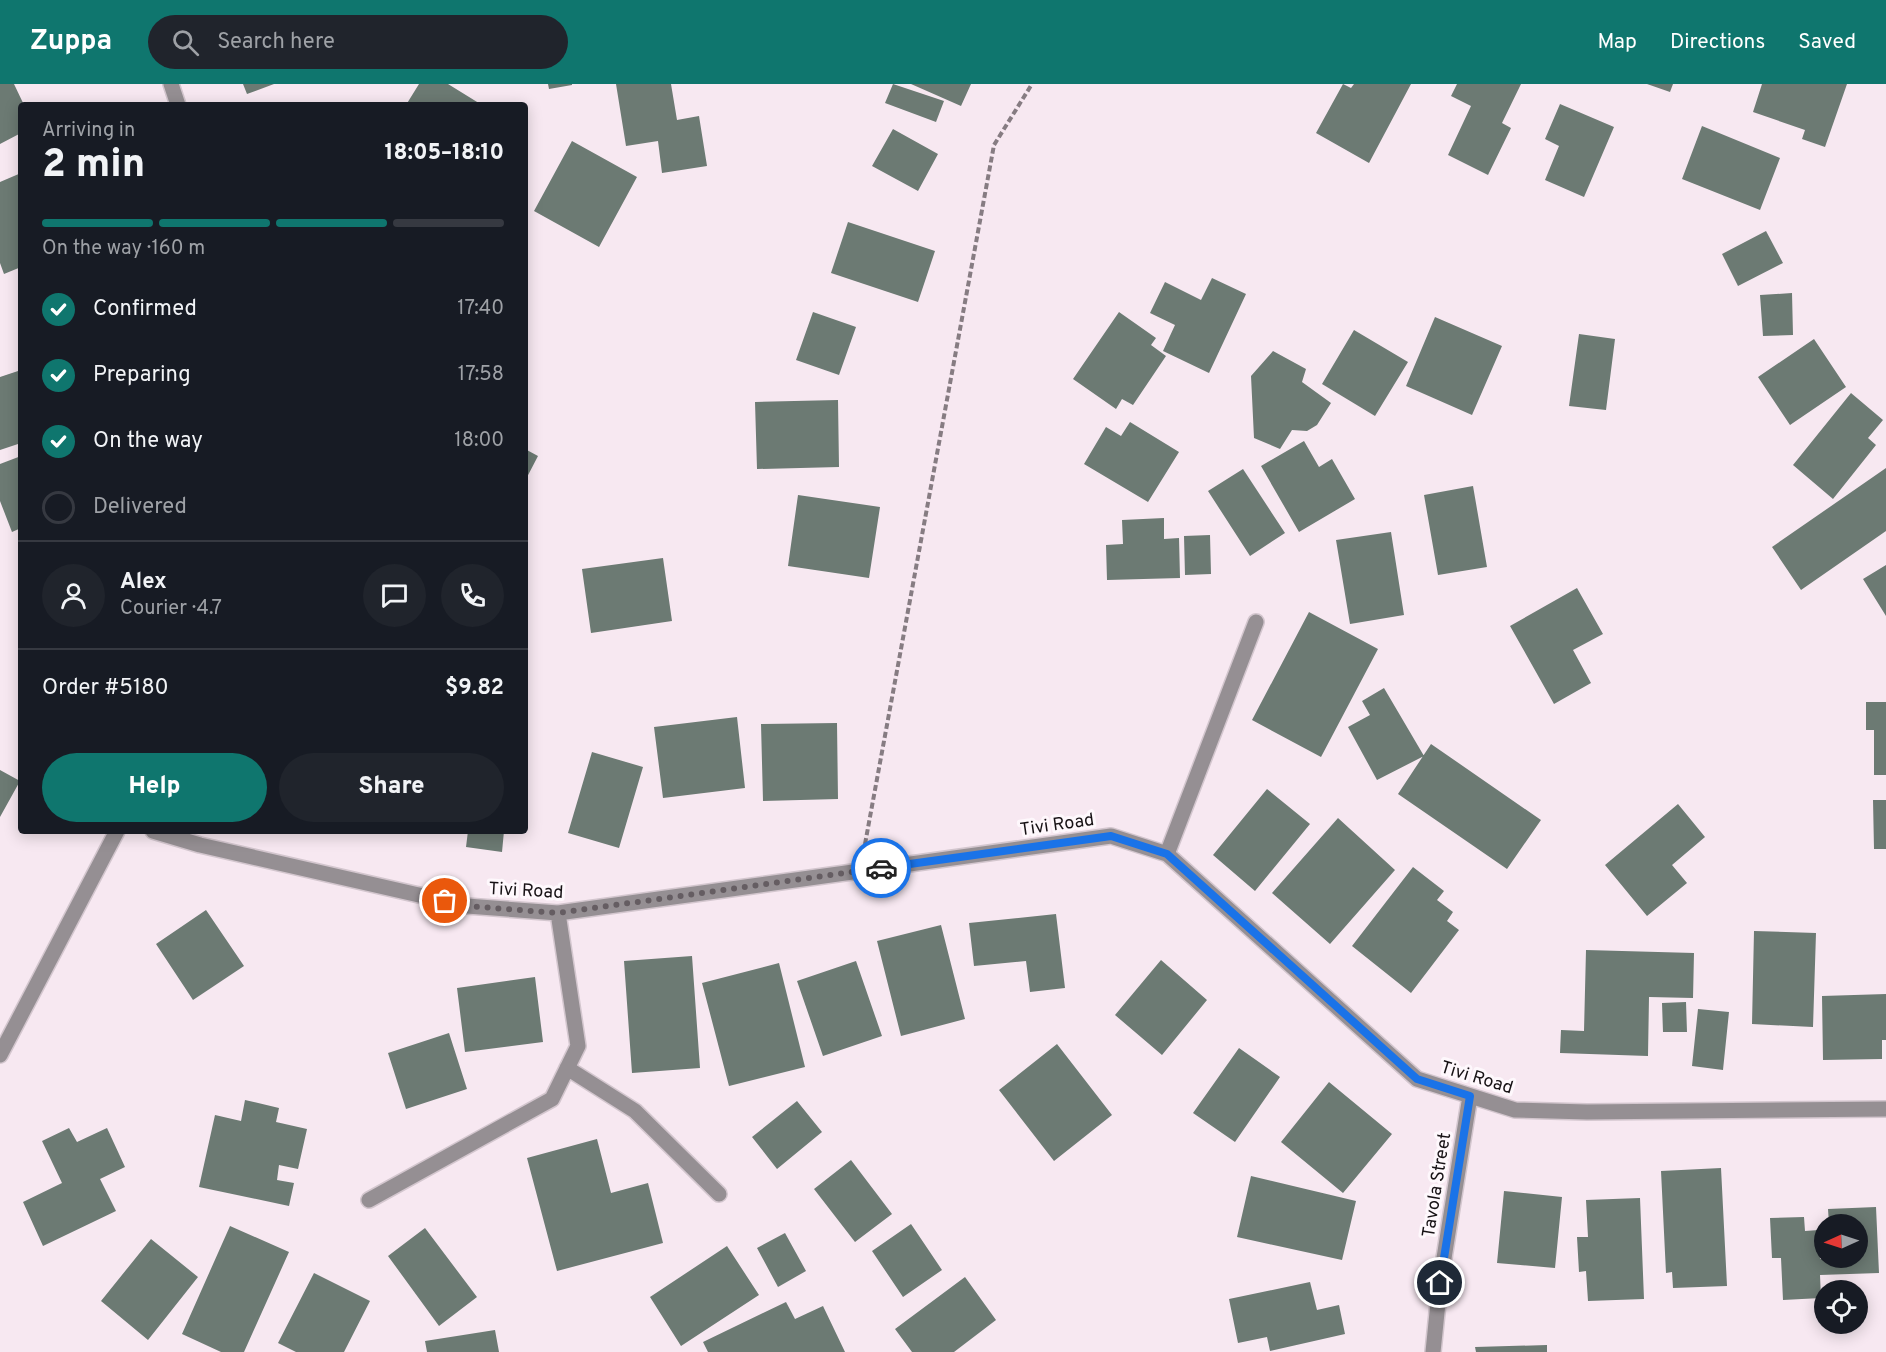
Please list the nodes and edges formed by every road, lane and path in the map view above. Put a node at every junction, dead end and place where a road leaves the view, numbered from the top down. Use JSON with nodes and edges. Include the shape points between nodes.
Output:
{"nodes":[{"id":1,"x":171,"y":84,"type":"edge"},
{"id":2,"x":1032,"y":84,"type":"edge"},
{"id":3,"x":177,"y":102,"type":"edge"},
{"id":4,"x":1256,"y":622,"type":"dead end"},
{"id":5,"x":115,"y":834,"type":"edge"},
{"id":6,"x":163,"y":834,"type":"edge"},
{"id":7,"x":1167,"y":854,"type":"junction"},
{"id":8,"x":860,"y":871,"type":"junction"},
{"id":9,"x":558,"y":913,"type":"junction"},
{"id":10,"x":0,"y":1055,"type":"edge"},
{"id":11,"x":567,"y":1068,"type":"junction"},
{"id":12,"x":1470,"y":1096,"type":"junction"},
{"id":13,"x":1886,"y":1109,"type":"edge"},
{"id":14,"x":719,"y":1194,"type":"dead end"},
{"id":15,"x":369,"y":1200,"type":"dead end"},
{"id":16,"x":1434,"y":1352,"type":"edge"}],
"edges":[{"from":1,"to":3,"type":"street"},
{"from":2,"to":8,"type":"path","via":[[994,145]]},
{"from":4,"to":7,"type":"street"},
{"from":5,"to":10,"type":"street"},
{"from":6,"to":9,"type":"street","name":"Tivi Road","via":[[467,906]]},
{"from":7,"to":8,"type":"street","name":"Tivi Road","via":[[1111,836]]},
{"from":7,"to":12,"type":"street","name":"Tivi Road","via":[[1417,1079]]},
{"from":8,"to":9,"type":"street","name":"Tivi Road"},
{"from":9,"to":11,"type":"street","via":[[578,1046]]},
{"from":11,"to":14,"type":"street","via":[[635,1112]]},
{"from":11,"to":15,"type":"street","via":[[552,1099]]},
{"from":12,"to":13,"type":"street","name":"Tivi Road","via":[[1515,1110]]},
{"from":12,"to":16,"type":"street","name":"Tavola Street","via":[[1440,1283]]}]}
